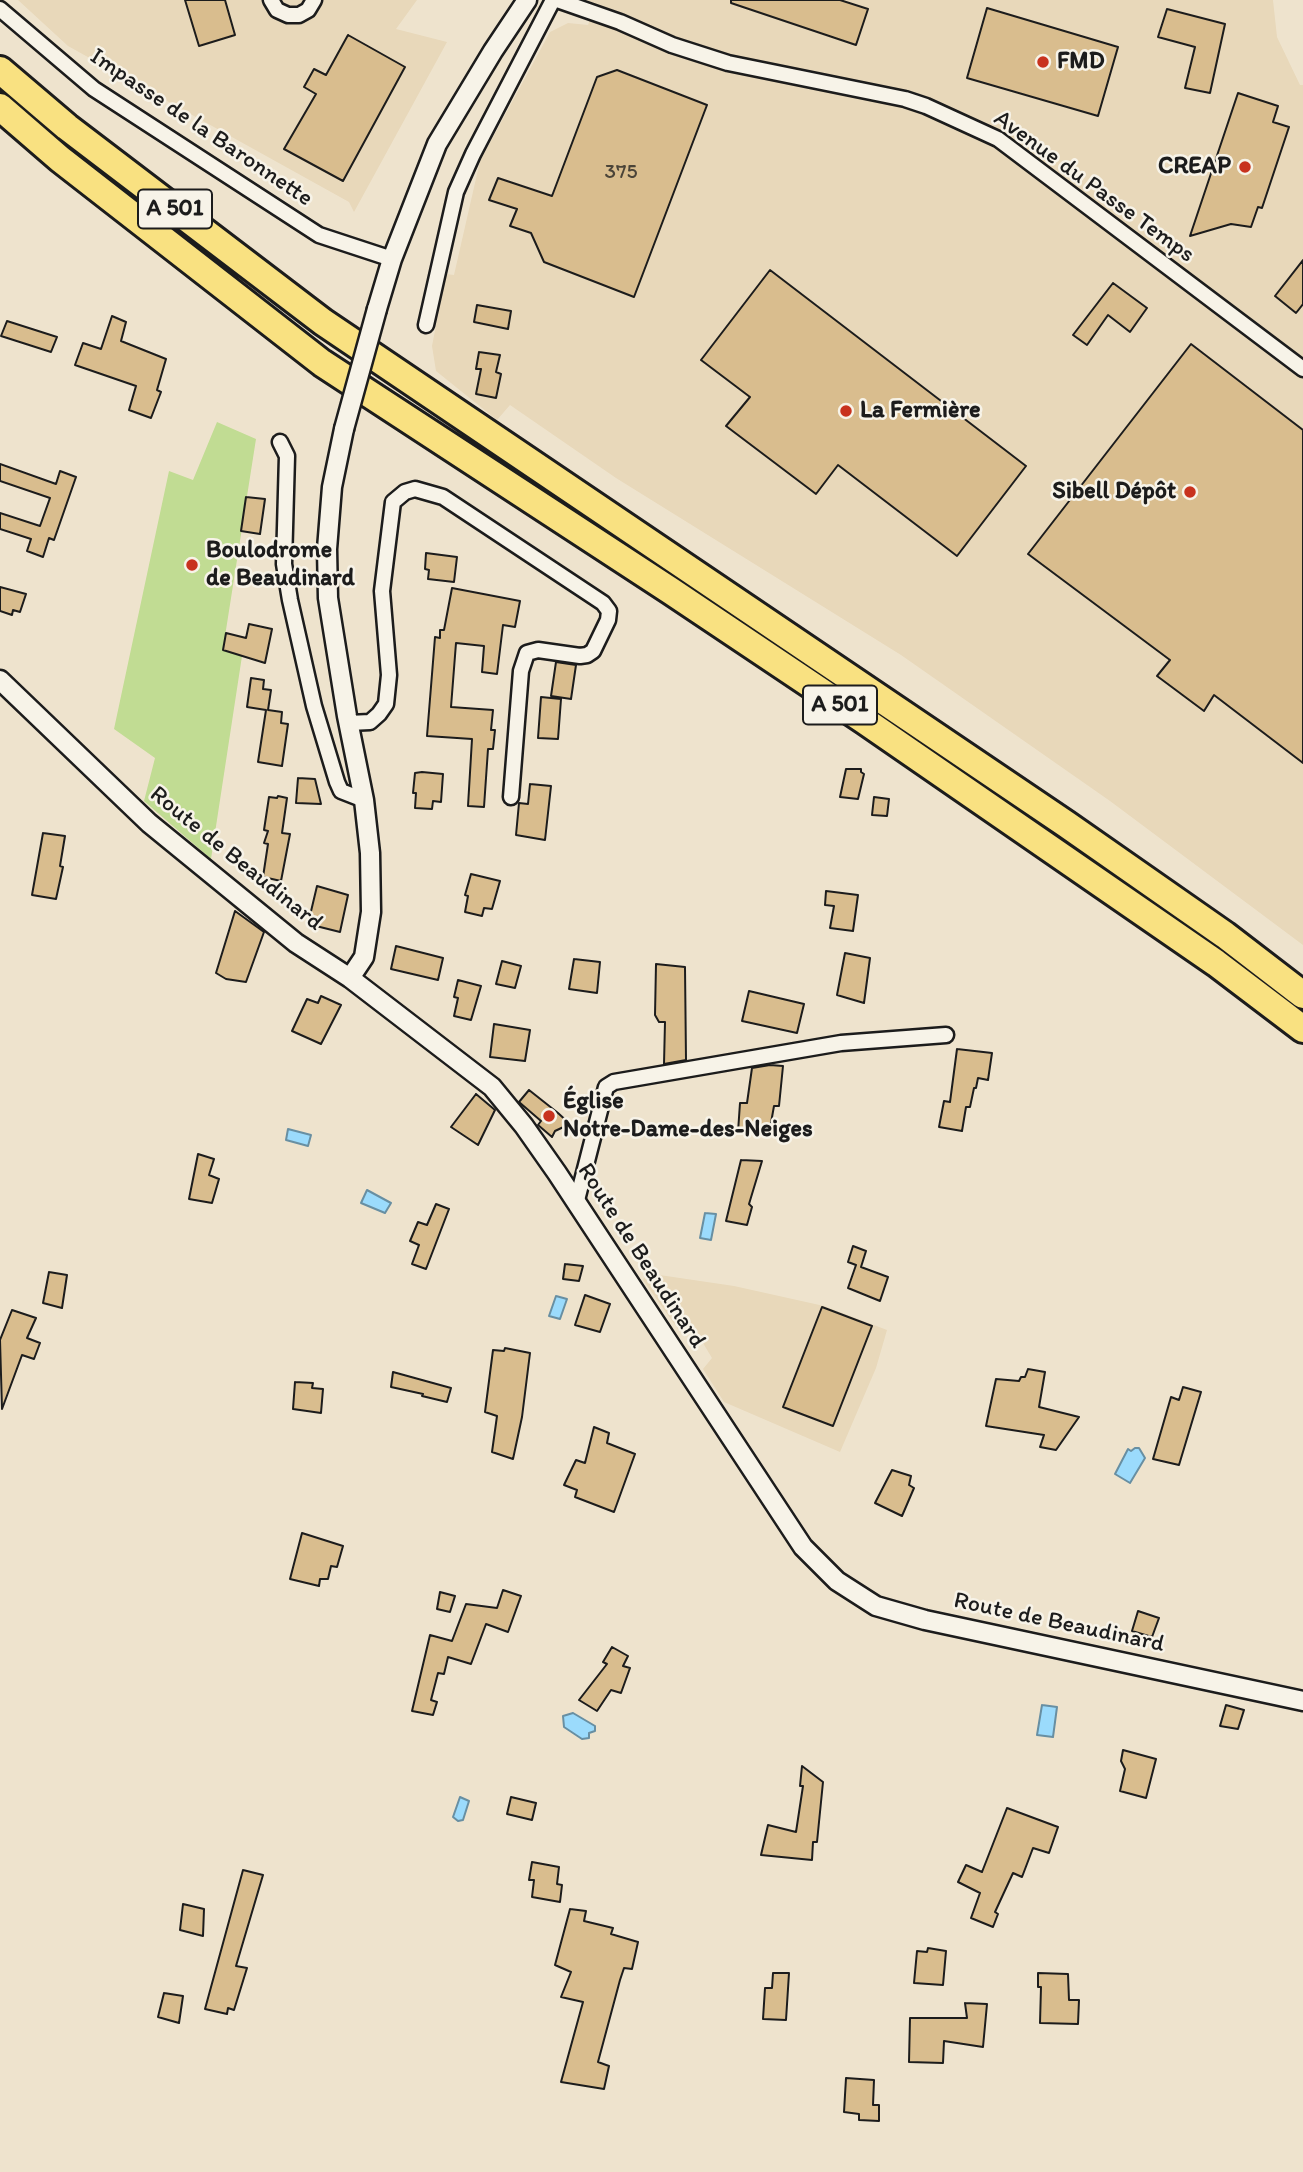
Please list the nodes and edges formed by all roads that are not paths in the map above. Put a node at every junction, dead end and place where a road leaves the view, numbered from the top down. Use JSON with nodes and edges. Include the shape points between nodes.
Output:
{"nodes":[{"id":1,"x":271,"y":0,"type":"edge"},
{"id":2,"x":314,"y":0,"type":"edge"},
{"id":3,"x":555,"y":0,"type":"edge"},
{"id":4,"x":525,"y":1,"type":"edge"},
{"id":5,"x":0,"y":9,"type":"edge"},
{"id":6,"x":0,"y":70,"type":"edge"},
{"id":7,"x":0,"y":107,"type":"edge"},
{"id":8,"x":392,"y":259,"type":"junction"},
{"id":9,"x":426,"y":326,"type":"dead end"},
{"id":10,"x":1303,"y":369,"type":"edge"},
{"id":11,"x":280,"y":442,"type":"dead end"},
{"id":12,"x":0,"y":680,"type":"edge"},
{"id":13,"x":349,"y":723,"type":"junction"},
{"id":14,"x":511,"y":797,"type":"dead end"},
{"id":15,"x":364,"y":800,"type":"junction"},
{"id":16,"x":350,"y":978,"type":"junction"},
{"id":17,"x":1303,"y":995,"type":"edge"},
{"id":18,"x":1303,"y":1029,"type":"edge"},
{"id":19,"x":946,"y":1035,"type":"dead end"},
{"id":20,"x":576,"y":1204,"type":"junction"},
{"id":21,"x":1303,"y":1701,"type":"edge"}],
"edges":[{"from":1,"to":2,"type":"street","via":[[277,10],[288,15],[308,10]]},
{"from":3,"to":9,"type":"street","via":[[456,192]]},
{"from":3,"to":10,"type":"street","name":"Avenue du Passe Temps","via":[[672,46],[728,62],[905,99],[998,139]]},
{"from":4,"to":8,"type":"street","via":[[437,144]]},
{"from":5,"to":8,"type":"street","name":"Impasse de la Baronnette","via":[[94,89],[319,235]]},
{"from":6,"to":17,"type":"highway","number":"A 501","via":[[66,127],[323,322],[1054,816]]},
{"from":7,"to":18,"type":"highway","number":"A 501","via":[[322,363],[876,729],[1216,963]]},
{"from":8,"to":13,"type":"street","bridge":true,"via":[[332,487],[328,586]]},
{"from":11,"to":15,"type":"street","via":[[287,456],[284,564],[314,706],[341,791]]},
{"from":12,"to":16,"type":"street","name":"Route de Beaudinard","via":[[149,823],[296,943]]},
{"from":13,"to":14,"type":"street","via":[[370,722],[386,704],[389,675],[382,591],[393,502],[415,489],[443,497],[609,611],[593,651],[587,655],[527,653],[521,671]]},
{"from":13,"to":15,"type":"street"},
{"from":15,"to":16,"type":"street","via":[[370,912],[364,957]]},
{"from":16,"to":20,"type":"street","name":"Route de Beaudinard","via":[[492,1087]]},
{"from":19,"to":20,"type":"street","via":[[841,1043],[614,1082],[606,1087]]},
{"from":20,"to":21,"type":"street","name":"Route de Beaudinard","via":[[803,1547],[836,1581],[876,1606],[925,1620]]}]}
